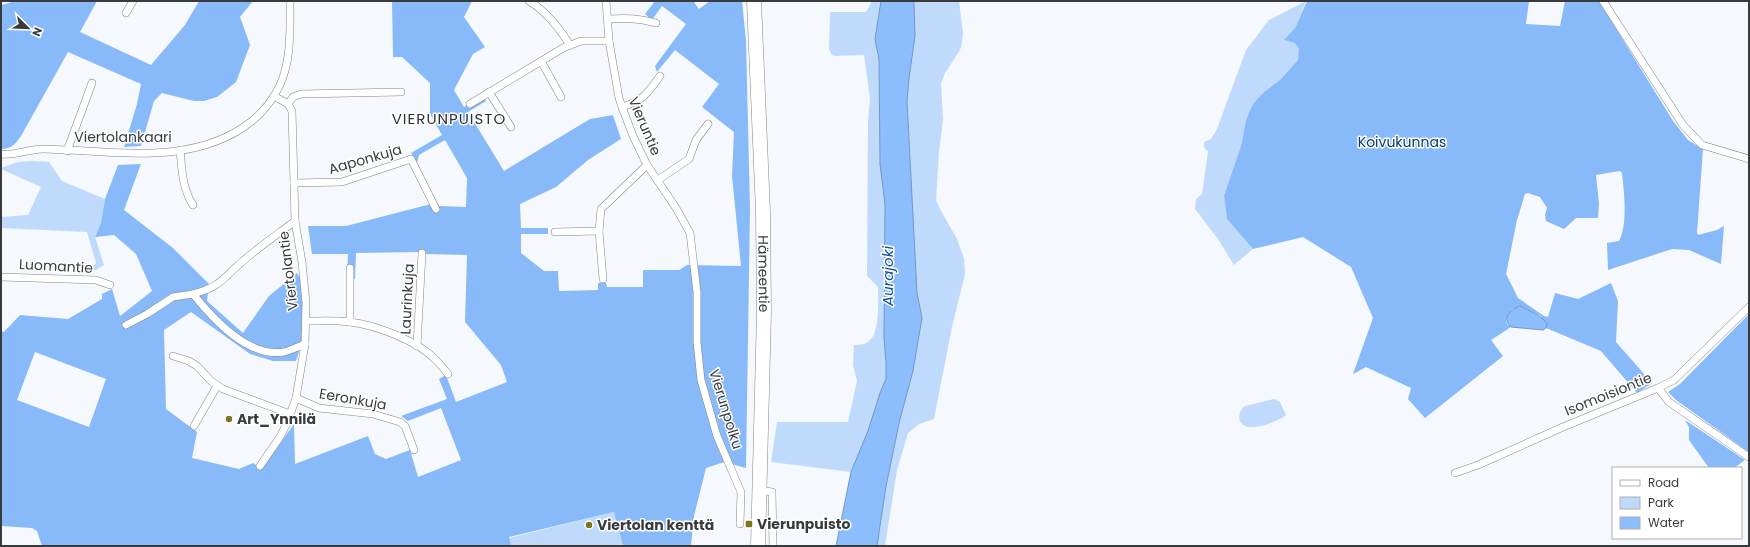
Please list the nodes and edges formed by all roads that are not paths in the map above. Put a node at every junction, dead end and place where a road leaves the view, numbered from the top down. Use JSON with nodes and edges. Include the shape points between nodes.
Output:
{"nodes":[{"id":1,"x":133,"y":1,"type":"edge"},
{"id":2,"x":290,"y":1,"type":"edge"},
{"id":3,"x":529,"y":1,"type":"edge"},
{"id":4,"x":606,"y":1,"type":"edge"},
{"id":5,"x":754,"y":1,"type":"edge"},
{"id":6,"x":1603,"y":1,"type":"edge"},
{"id":7,"x":126,"y":13,"type":"dead end"},
{"id":8,"x":608,"y":19,"type":"junction"},
{"id":9,"x":656,"y":23,"type":"dead end"},
{"id":10,"x":609,"y":41,"type":"junction"},
{"id":11,"x":570,"y":45,"type":"junction"},
{"id":12,"x":541,"y":60,"type":"junction"},
{"id":13,"x":660,"y":76,"type":"dead end"},
{"id":14,"x":92,"y":83,"type":"dead end"},
{"id":15,"x":401,"y":92,"type":"dead end"},
{"id":16,"x":489,"y":92,"type":"junction"},
{"id":17,"x":274,"y":96,"type":"junction"},
{"id":18,"x":561,"y":97,"type":"dead end"},
{"id":19,"x":288,"y":104,"type":"junction"},
{"id":20,"x":470,"y":104,"type":"dead end"},
{"id":21,"x":622,"y":107,"type":"junction"},
{"id":22,"x":708,"y":124,"type":"dead end"},
{"id":23,"x":510,"y":127,"type":"dead end"},
{"id":24,"x":180,"y":150,"type":"junction"},
{"id":25,"x":67,"y":151,"type":"junction"},
{"id":26,"x":1,"y":154,"type":"edge"},
{"id":27,"x":1749,"y":159,"type":"edge"},
{"id":28,"x":647,"y":165,"type":"junction"},
{"id":29,"x":658,"y":180,"type":"junction"},
{"id":30,"x":294,"y":183,"type":"junction"},
{"id":31,"x":193,"y":205,"type":"dead end"},
{"id":32,"x":436,"y":209,"type":"dead end"},
{"id":33,"x":295,"y":221,"type":"junction"},
{"id":34,"x":599,"y":231,"type":"junction"},
{"id":35,"x":555,"y":232,"type":"dead end"},
{"id":36,"x":691,"y":251,"type":"joint"},
{"id":37,"x":422,"y":253,"type":"dead end"},
{"id":38,"x":350,"y":268,"type":"dead end"},
{"id":39,"x":1,"y":277,"type":"edge"},
{"id":40,"x":603,"y":279,"type":"dead end"},
{"id":41,"x":110,"y":285,"type":"dead end"},
{"id":42,"x":193,"y":294,"type":"junction"},
{"id":43,"x":1749,"y":307,"type":"edge"},
{"id":44,"x":306,"y":321,"type":"junction"},
{"id":45,"x":350,"y":322,"type":"junction"},
{"id":46,"x":126,"y":325,"type":"dead end"},
{"id":47,"x":304,"y":344,"type":"junction"},
{"id":48,"x":417,"y":346,"type":"junction"},
{"id":49,"x":173,"y":356,"type":"dead end"},
{"id":50,"x":448,"y":374,"type":"dead end"},
{"id":51,"x":217,"y":386,"type":"junction"},
{"id":52,"x":1658,"y":388,"type":"junction"},
{"id":53,"x":296,"y":398,"type":"junction"},
{"id":54,"x":290,"y":414,"type":"junction"},
{"id":55,"x":194,"y":426,"type":"dead end"},
{"id":56,"x":414,"y":450,"type":"dead end"},
{"id":57,"x":1749,"y":457,"type":"edge"},
{"id":58,"x":260,"y":466,"type":"dead end"},
{"id":59,"x":1455,"y":473,"type":"dead end"},
{"id":60,"x":759,"y":490,"type":"junction"},
{"id":61,"x":740,"y":524,"type":"dead end"},
{"id":62,"x":758,"y":546,"type":"edge"},
{"id":63,"x":773,"y":546,"type":"edge"}],
"edges":[{"from":1,"to":7,"type":"street"},
{"from":2,"to":17,"type":"street","name":"Viertolankaari","via":[[287,63]]},
{"from":3,"to":11,"type":"street","via":[[552,19]]},
{"from":4,"to":8,"type":"street","name":"Vieruntie"},
{"from":5,"to":60,"type":"highway","name":"Hämeentie","via":[[764,220]]},
{"from":6,"to":27,"type":"street","via":[[1694,138],[1702,145]]},
{"from":8,"to":9,"type":"street","via":[[631,18]]},
{"from":8,"to":10,"type":"street","name":"Vieruntie"},
{"from":10,"to":11,"type":"street","via":[[581,41]]},
{"from":10,"to":21,"type":"street","name":"Vieruntie"},
{"from":11,"to":12,"type":"street"},
{"from":12,"to":16,"type":"street"},
{"from":12,"to":18,"type":"street"},
{"from":13,"to":21,"type":"street","via":[[637,102]]},
{"from":14,"to":25,"type":"street"},
{"from":15,"to":19,"type":"street","via":[[301,94],[293,97]]},
{"from":16,"to":20,"type":"street"},
{"from":16,"to":23,"type":"street"},
{"from":17,"to":19,"type":"street"},
{"from":17,"to":24,"type":"street","name":"Viertolankaari","via":[[261,114],[243,128],[223,139]]},
{"from":19,"to":30,"type":"street","name":"Viertolantie","via":[[292,111]]},
{"from":21,"to":28,"type":"street","name":"Vieruntie"},
{"from":22,"to":29,"type":"street","via":[[696,140],[689,159]]},
{"from":24,"to":25,"type":"street","name":"Viertolankaari","via":[[133,153]]},
{"from":24,"to":31,"type":"street","via":[[184,185]]},
{"from":25,"to":26,"type":"street","name":"Viertolankaari","via":[[42,149]]},
{"from":28,"to":29,"type":"street","name":"Vieruntie"},
{"from":28,"to":34,"type":"street","via":[[601,209]]},
{"from":29,"to":36,"type":"street","name":"Vieruntie","via":[[690,233]]},
{"from":30,"to":32,"type":"street","name":"Aaponkuja","via":[[342,182],[412,159]]},
{"from":30,"to":33,"type":"street","name":"Viertolantie"},
{"from":33,"to":42,"type":"street","via":[[243,261],[216,286]]},
{"from":33,"to":44,"type":"street","name":"Viertolantie","via":[[305,281]]},
{"from":34,"to":35,"type":"street"},
{"from":34,"to":40,"type":"street"},
{"from":36,"to":61,"type":"street","name":"Vierunpolku","via":[[697,292],[697,342],[701,380],[717,436],[741,492]]},
{"from":37,"to":48,"type":"street","name":"Laurinkuja"},
{"from":38,"to":45,"type":"street"},
{"from":39,"to":41,"type":"street","name":"Luomantie","via":[[96,280]]},
{"from":42,"to":46,"type":"street","via":[[173,297]]},
{"from":42,"to":47,"type":"street","via":[[212,318],[246,343],[267,352],[285,352]]},
{"from":43,"to":52,"type":"street","name":"Isomoisiontie","via":[[1674,380]]},
{"from":44,"to":45,"type":"street"},
{"from":44,"to":47,"type":"street","name":"Viertolantie"},
{"from":45,"to":48,"type":"street","via":[[391,333]]},
{"from":47,"to":53,"type":"street","name":"Viertolantie"},
{"from":48,"to":50,"type":"street","via":[[436,359]]},
{"from":49,"to":51,"type":"street","via":[[197,366]]},
{"from":51,"to":54,"type":"street"},
{"from":51,"to":55,"type":"street"},
{"from":52,"to":57,"type":"street","via":[[1669,402]]},
{"from":52,"to":59,"type":"street","name":"Isomoisiontie"},
{"from":53,"to":54,"type":"street","name":"Viertolantie"},
{"from":53,"to":56,"type":"street","name":"Eeronkuja","via":[[319,408],[373,414],[396,420],[405,426]]},
{"from":54,"to":58,"type":"street","name":"Viertolantie","via":[[280,437]]},
{"from":60,"to":62,"type":"highway","name":"Hämeentie"},
{"from":60,"to":63,"type":"street","via":[[772,492]]}]}
